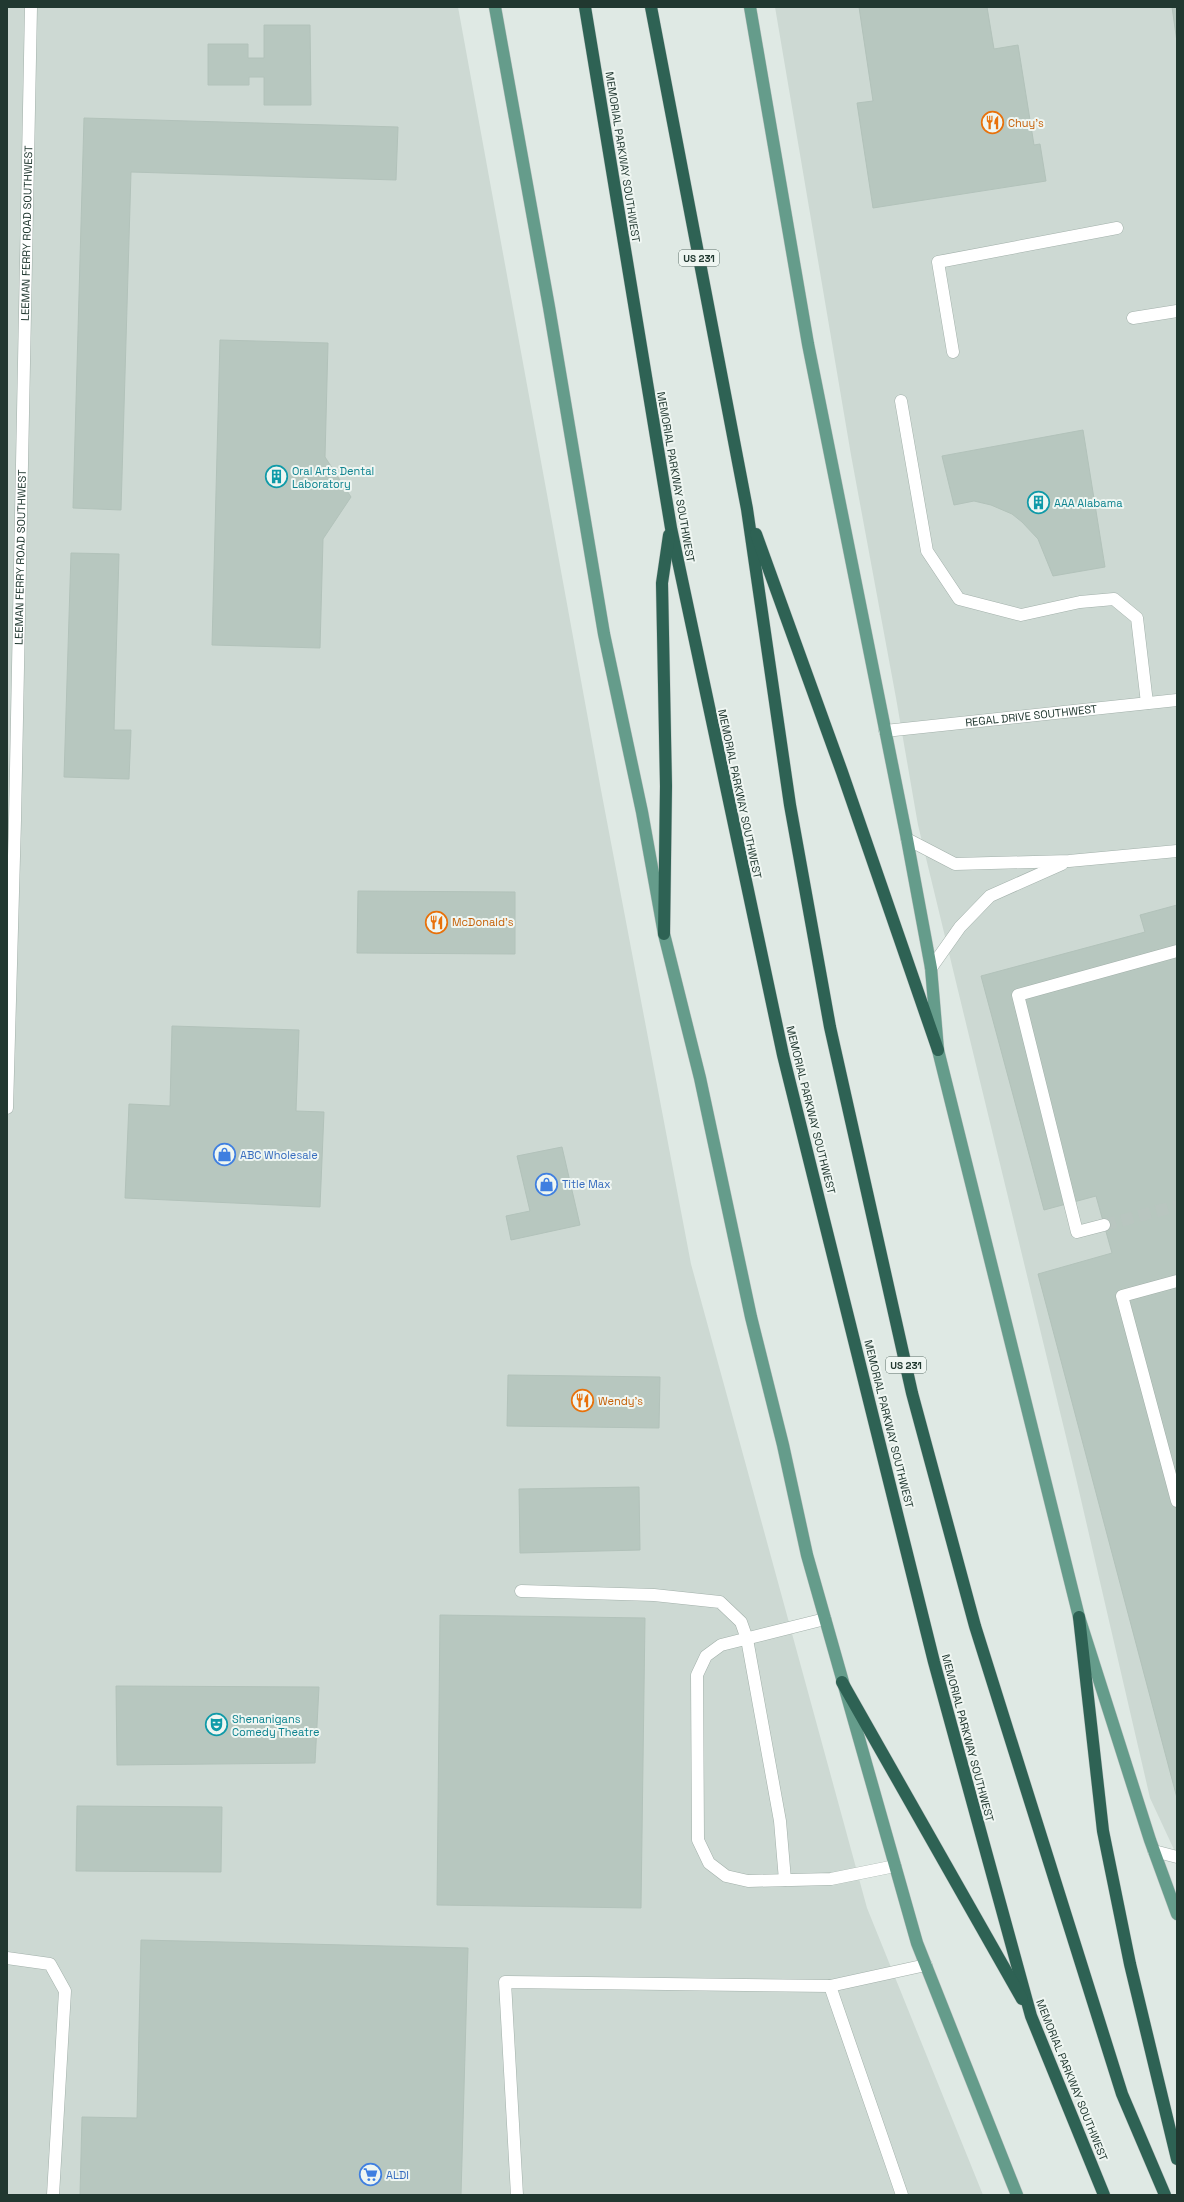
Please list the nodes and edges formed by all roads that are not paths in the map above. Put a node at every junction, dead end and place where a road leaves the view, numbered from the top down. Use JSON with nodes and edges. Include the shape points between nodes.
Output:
{"nodes":[{"id":1,"x":31,"y":7,"type":"edge"},
{"id":2,"x":495,"y":7,"type":"edge"},
{"id":3,"x":585,"y":7,"type":"edge"},
{"id":4,"x":651,"y":7,"type":"edge"},
{"id":5,"x":750,"y":7,"type":"edge"},
{"id":6,"x":1117,"y":228,"type":"dead end"},
{"id":7,"x":1177,"y":311,"type":"edge"},
{"id":8,"x":1133,"y":318,"type":"dead end"},
{"id":9,"x":953,"y":352,"type":"dead end"},
{"id":10,"x":901,"y":401,"type":"dead end"},
{"id":11,"x":747,"y":509,"type":"junction"},
{"id":12,"x":670,"y":528,"type":"junction"},
{"id":13,"x":1177,"y":700,"type":"edge"},
{"id":14,"x":1147,"y":703,"type":"junction"},
{"id":15,"x":885,"y":731,"type":"junction"},
{"id":16,"x":907,"y":839,"type":"junction"},
{"id":17,"x":1177,"y":851,"type":"edge"},
{"id":18,"x":1069,"y":861,"type":"junction"},
{"id":19,"x":664,"y":934,"type":"junction"},
{"id":20,"x":1177,"y":951,"type":"edge"},
{"id":21,"x":930,"y":968,"type":"junction"},
{"id":22,"x":938,"y":1050,"type":"junction"},
{"id":23,"x":7,"y":1108,"type":"edge"},
{"id":24,"x":1104,"y":1225,"type":"tunnel mouth"},
{"id":25,"x":1177,"y":1281,"type":"edge"},
{"id":26,"x":1177,"y":1501,"type":"edge"},
{"id":27,"x":521,"y":1591,"type":"dead end"},
{"id":28,"x":1079,"y":1617,"type":"junction"},
{"id":29,"x":825,"y":1619,"type":"junction"},
{"id":30,"x":747,"y":1639,"type":"junction"},
{"id":31,"x":842,"y":1682,"type":"junction"},
{"id":32,"x":1154,"y":1851,"type":"junction"},
{"id":33,"x":1177,"y":1857,"type":"edge"},
{"id":34,"x":895,"y":1866,"type":"junction"},
{"id":35,"x":785,"y":1880,"type":"junction"},
{"id":36,"x":1177,"y":1914,"type":"edge"},
{"id":37,"x":7,"y":1958,"type":"edge"},
{"id":38,"x":926,"y":1965,"type":"junction"},
{"id":39,"x":830,"y":1986,"type":"junction"},
{"id":40,"x":1031,"y":2016,"type":"junction"},
{"id":41,"x":1177,"y":2159,"type":"edge"},
{"id":42,"x":53,"y":2195,"type":"edge"},
{"id":43,"x":517,"y":2195,"type":"edge"},
{"id":44,"x":902,"y":2195,"type":"edge"},
{"id":45,"x":1017,"y":2195,"type":"edge"},
{"id":46,"x":1104,"y":2195,"type":"edge"},
{"id":47,"x":1165,"y":2195,"type":"edge"}],
"edges":[{"from":1,"to":23,"type":"street","name":"LEEMAN FERRY ROAD SOUTHWEST"},
{"from":2,"to":19,"type":"main road","via":[[604,634],[642,812]]},
{"from":3,"to":12,"type":"highway","name":"MEMORIAL PARKWAY SOUTHWEST"},
{"from":4,"to":11,"type":"highway","number":"US 231"},
{"from":5,"to":15,"type":"main road","via":[[809,351]]},
{"from":6,"to":9,"type":"street","via":[[938,262]]},
{"from":7,"to":8,"type":"street"},
{"from":10,"to":14,"type":"street","via":[[927,551],[959,599],[1020,615],[1080,602],[1114,599],[1137,618]]},
{"from":11,"to":22,"type":"highway","via":[[840,765]]},
{"from":11,"to":47,"type":"highway","number":"US 231","via":[[790,805],[830,1027],[912,1393],[975,1626],[1122,2094]]},
{"from":12,"to":19,"type":"highway","via":[[662,582],[666,786]]},
{"from":12,"to":40,"type":"highway","name":"MEMORIAL PARKWAY SOUTHWEST","via":[[785,1063],[934,1662]]},
{"from":13,"to":14,"type":"street","name":"REGAL DRIVE SOUTHWEST"},
{"from":14,"to":15,"type":"street","name":"REGAL DRIVE SOUTHWEST"},
{"from":15,"to":16,"type":"main road"},
{"from":16,"to":18,"type":"street","via":[[955,864]]},
{"from":16,"to":21,"type":"main road"},
{"from":17,"to":18,"type":"street"},
{"from":18,"to":21,"type":"street","via":[[990,896],[960,927]]},
{"from":19,"to":29,"type":"main road","via":[[700,1078],[751,1317],[807,1555]]},
{"from":20,"to":24,"type":"street","via":[[1018,995],[1077,1232]]},
{"from":21,"to":22,"type":"main road"},
{"from":22,"to":28,"type":"main road"},
{"from":25,"to":26,"type":"street","via":[[1122,1296]]},
{"from":27,"to":30,"type":"street","via":[[654,1595],[720,1602],[740,1622]]},
{"from":28,"to":32,"type":"main road"},
{"from":28,"to":41,"type":"highway","via":[[1103,1830],[1130,1964]]},
{"from":29,"to":30,"type":"street"},
{"from":29,"to":31,"type":"main road"},
{"from":30,"to":35,"type":"street","via":[[780,1821]]},
{"from":30,"to":35,"type":"street","via":[[720,1645],[706,1656],[697,1675],[698,1840],[709,1863],[726,1876],[748,1881]]},
{"from":31,"to":34,"type":"main road"},
{"from":31,"to":40,"type":"highway"},
{"from":32,"to":33,"type":"street"},
{"from":32,"to":36,"type":"main road"},
{"from":34,"to":35,"type":"street","via":[[831,1879]]},
{"from":34,"to":38,"type":"main road","via":[[917,1943]]},
{"from":37,"to":42,"type":"street","via":[[50,1964],[65,1991]]},
{"from":38,"to":39,"type":"street"},
{"from":38,"to":45,"type":"main road"},
{"from":39,"to":43,"type":"street","via":[[505,1982]]},
{"from":39,"to":44,"type":"street"},
{"from":40,"to":46,"type":"highway","name":"MEMORIAL PARKWAY SOUTHWEST"}]}
